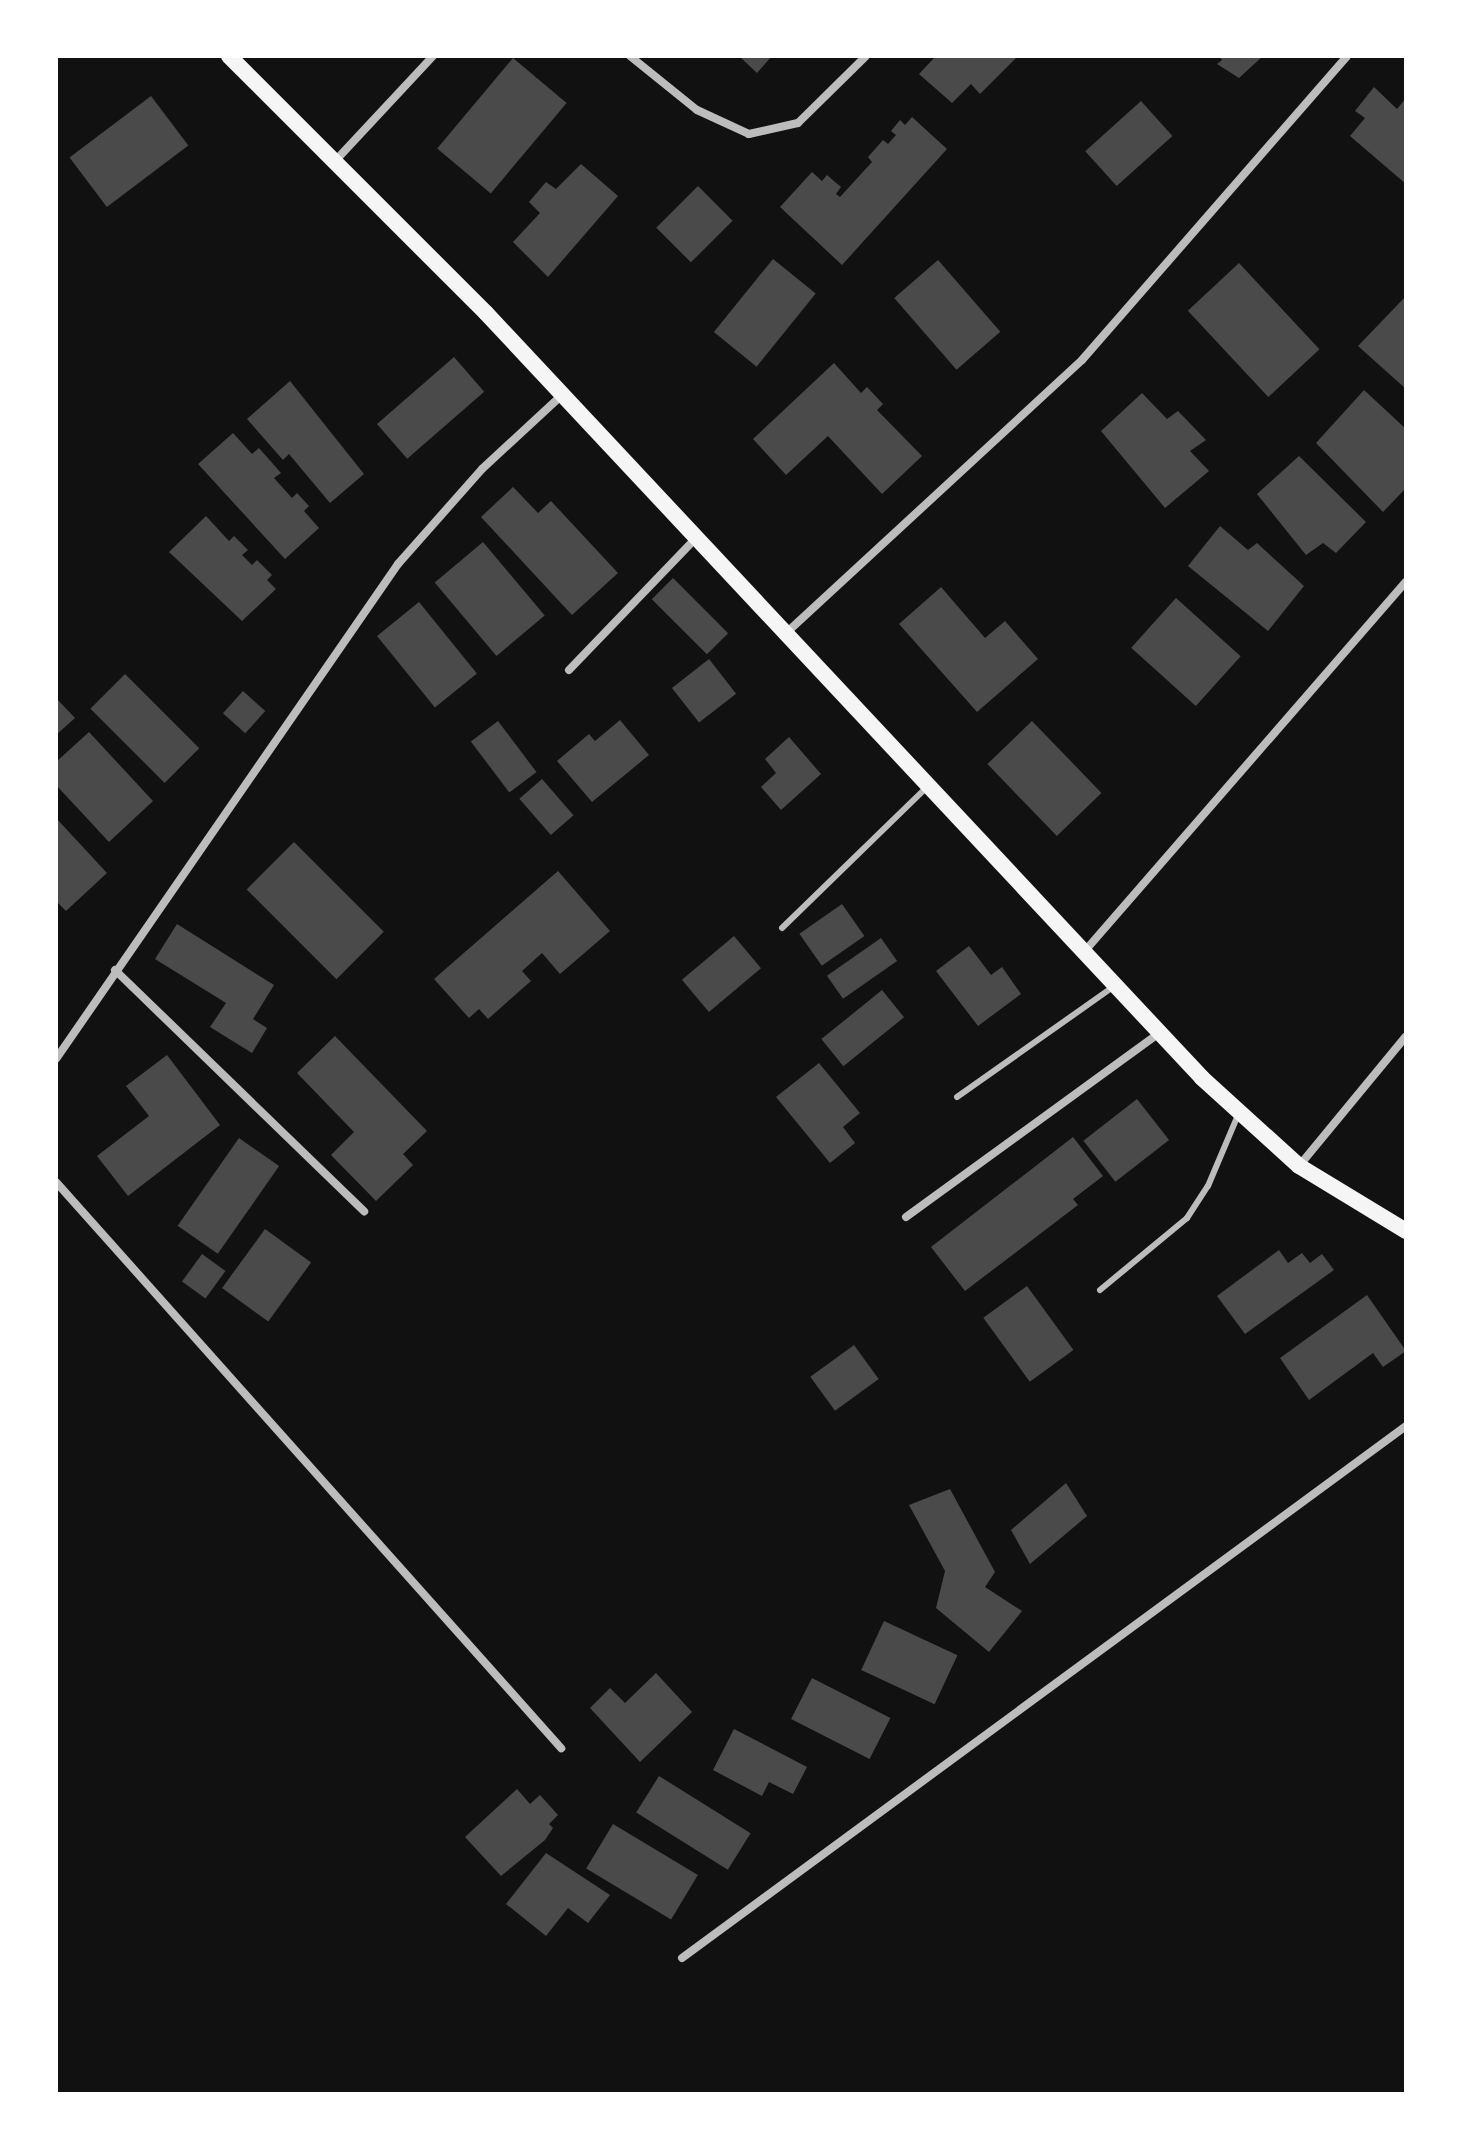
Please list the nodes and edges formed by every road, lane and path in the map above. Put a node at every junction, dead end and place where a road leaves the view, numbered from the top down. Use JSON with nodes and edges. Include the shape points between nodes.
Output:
{"nodes":[{"id":1,"x":229,"y":56,"type":"edge"},
{"id":2,"x":433,"y":56,"type":"edge"},
{"id":3,"x":630,"y":56,"type":"edge"},
{"id":4,"x":866,"y":56,"type":"edge"},
{"id":5,"x":1347,"y":56,"type":"edge"},
{"id":6,"x":337,"y":159,"type":"junction"},
{"id":7,"x":562,"y":395,"type":"junction"},
{"id":8,"x":694,"y":540,"type":"junction"},
{"id":9,"x":1406,"y":581,"type":"edge"},
{"id":10,"x":783,"y":635,"type":"junction"},
{"id":11,"x":569,"y":670,"type":"dead end"},
{"id":12,"x":926,"y":788,"type":"junction"},
{"id":13,"x":782,"y":928,"type":"dead end"},
{"id":14,"x":1081,"y":955,"type":"junction"},
{"id":15,"x":115,"y":970,"type":"junction"},
{"id":16,"x":1113,"y":987,"type":"junction"},
{"id":17,"x":1158,"y":1034,"type":"junction"},
{"id":18,"x":1406,"y":1036,"type":"edge"},
{"id":19,"x":56,"y":1059,"type":"edge"},
{"id":20,"x":957,"y":1097,"type":"dead end"},
{"id":21,"x":1238,"y":1114,"type":"junction"},
{"id":22,"x":1299,"y":1166,"type":"junction"},
{"id":23,"x":56,"y":1182,"type":"edge"},
{"id":24,"x":364,"y":1211,"type":"dead end"},
{"id":25,"x":906,"y":1217,"type":"dead end"},
{"id":26,"x":1406,"y":1231,"type":"edge"},
{"id":27,"x":1100,"y":1290,"type":"dead end"},
{"id":28,"x":1406,"y":1426,"type":"edge"},
{"id":29,"x":561,"y":1748,"type":"dead end"},
{"id":30,"x":682,"y":1958,"type":"dead end"}],
"edges":[{"from":1,"to":6,"type":"main road"},
{"from":2,"to":6,"type":"street"},
{"from":3,"to":4,"type":"street","via":[[697,110],[749,134],[798,123]]},
{"from":5,"to":10,"type":"street","via":[[1082,360]]},
{"from":6,"to":7,"type":"main road"},
{"from":7,"to":8,"type":"main road"},
{"from":7,"to":15,"type":"street","via":[[482,469],[398,564]]},
{"from":8,"to":10,"type":"main road"},
{"from":8,"to":11,"type":"street"},
{"from":9,"to":14,"type":"street"},
{"from":10,"to":12,"type":"main road"},
{"from":12,"to":13,"type":"lane"},
{"from":12,"to":14,"type":"main road"},
{"from":14,"to":16,"type":"main road"},
{"from":15,"to":19,"type":"street"},
{"from":15,"to":24,"type":"street"},
{"from":16,"to":17,"type":"main road"},
{"from":16,"to":20,"type":"lane"},
{"from":17,"to":21,"type":"main road"},
{"from":17,"to":25,"type":"street"},
{"from":18,"to":22,"type":"street"},
{"from":21,"to":22,"type":"main road"},
{"from":21,"to":27,"type":"lane","via":[[1208,1186],[1187,1218]]},
{"from":22,"to":26,"type":"main road"},
{"from":23,"to":29,"type":"street"},
{"from":28,"to":30,"type":"street"}]}
